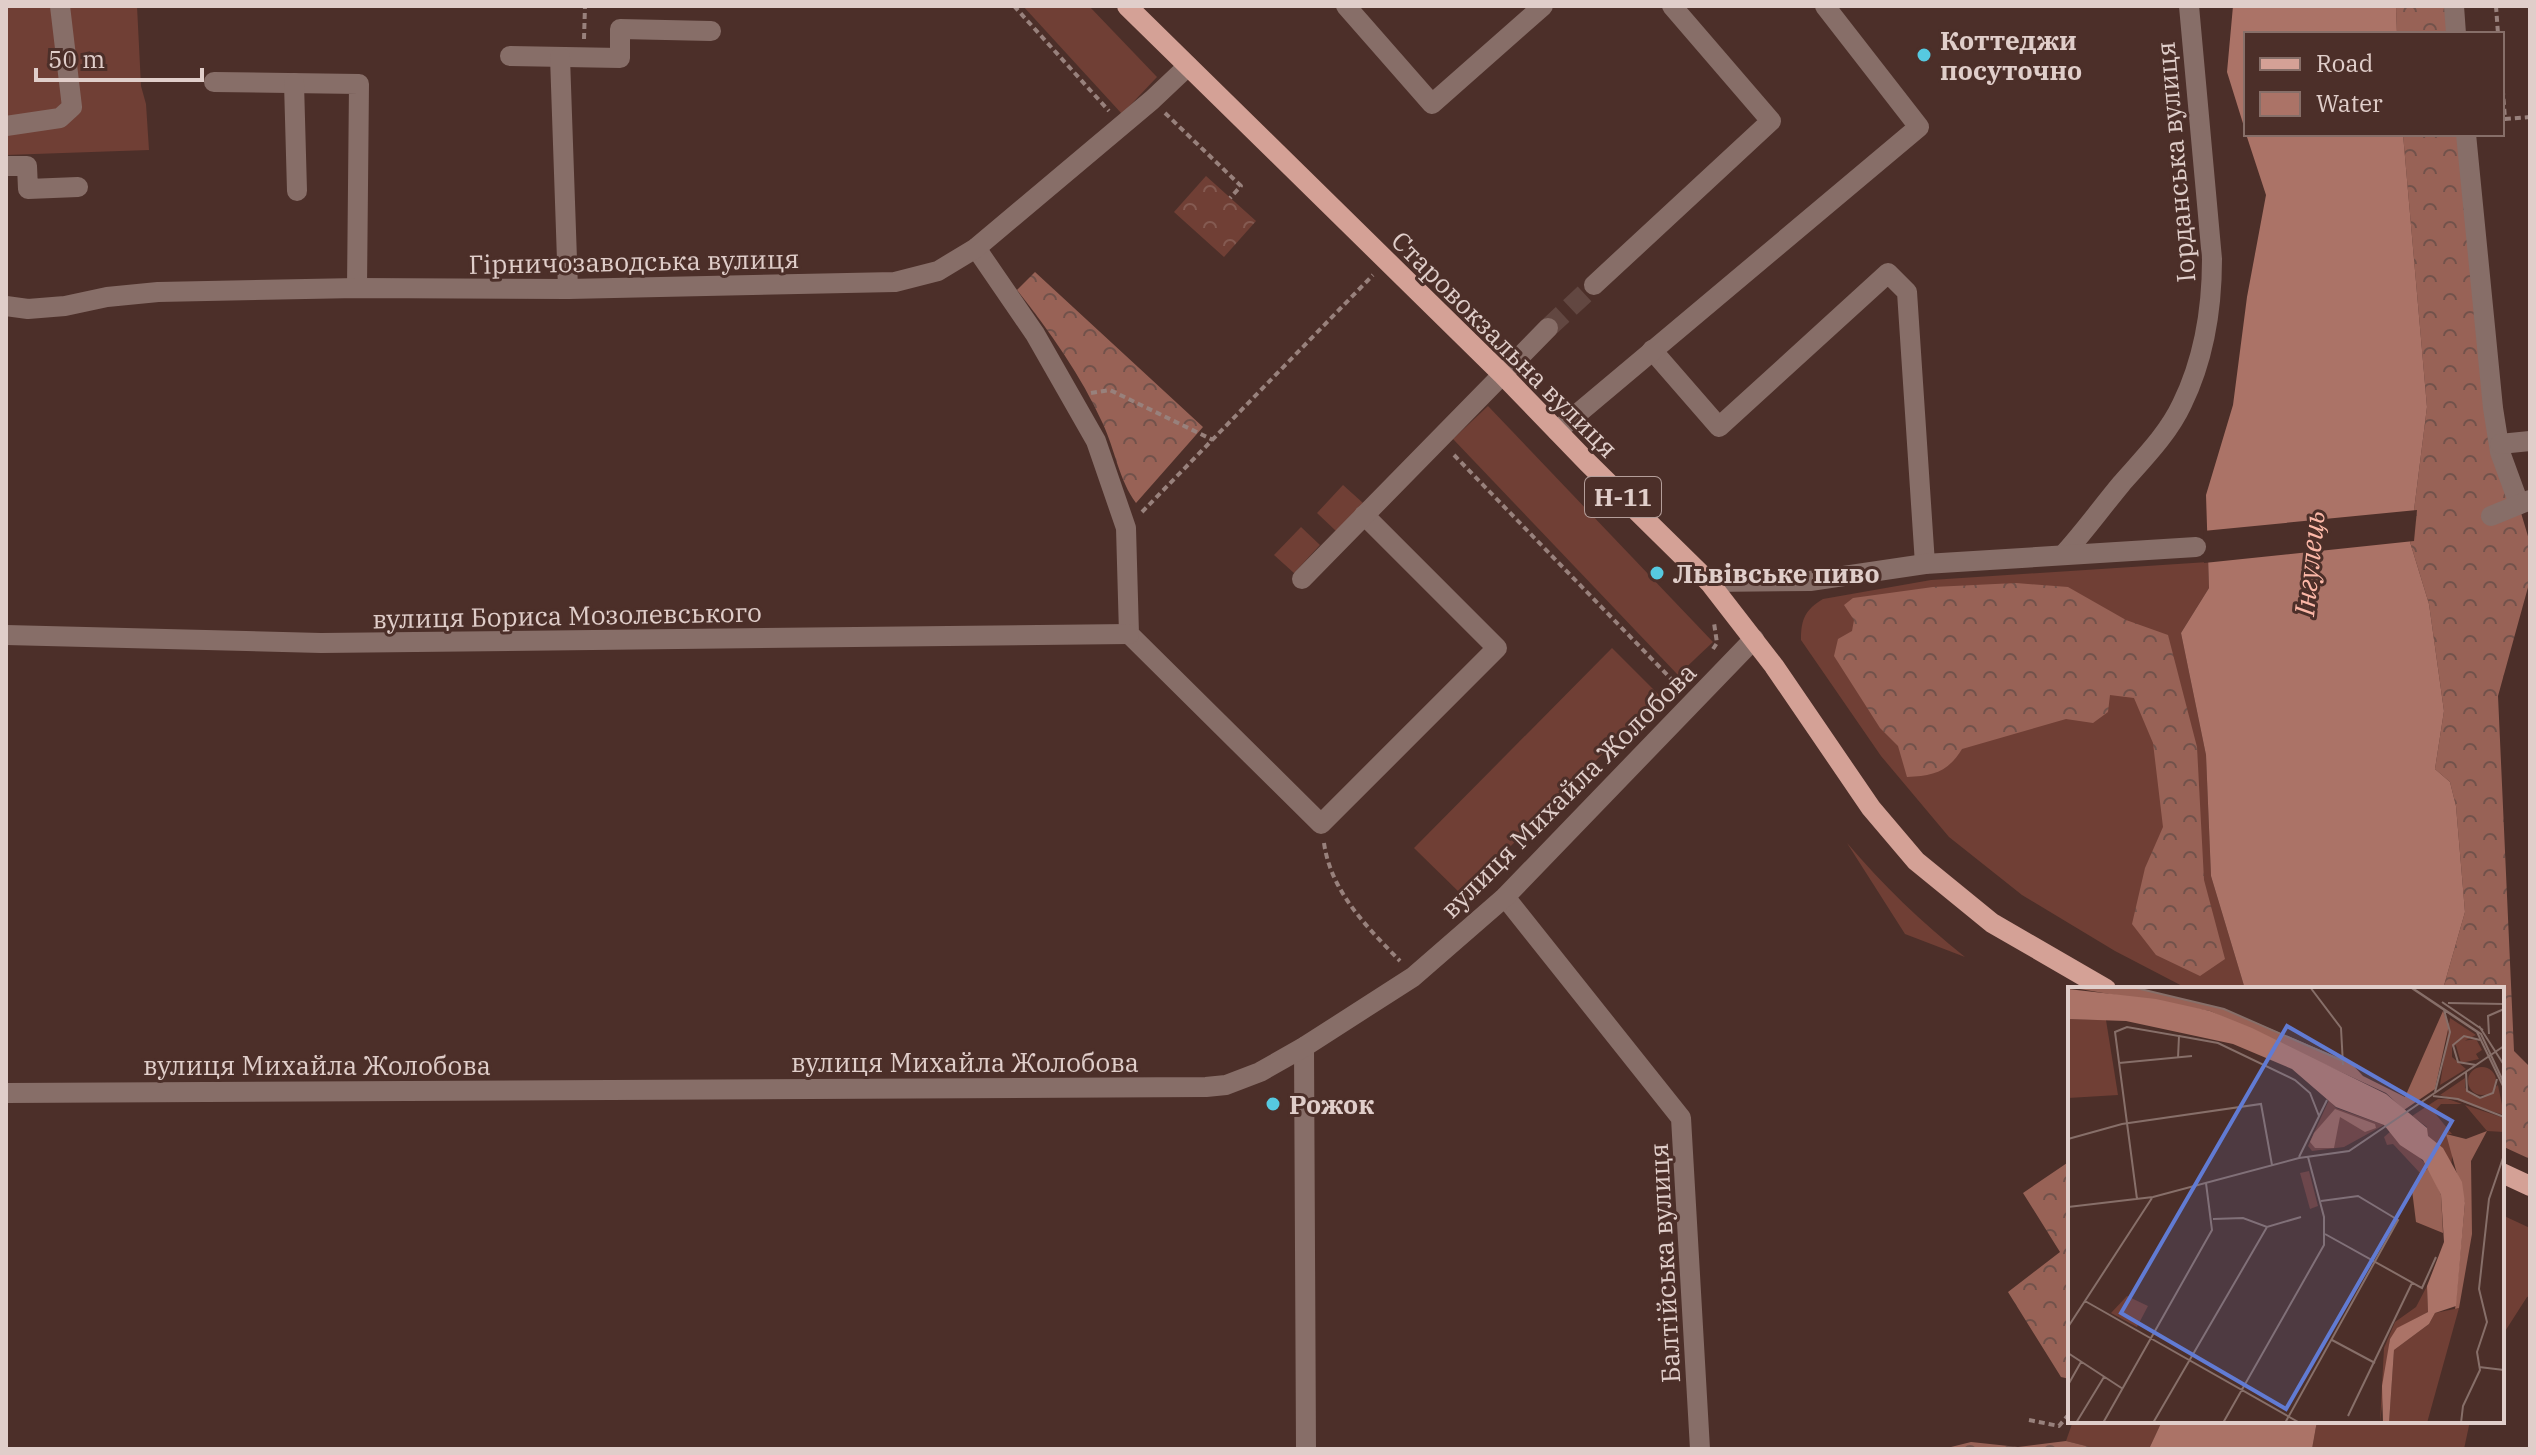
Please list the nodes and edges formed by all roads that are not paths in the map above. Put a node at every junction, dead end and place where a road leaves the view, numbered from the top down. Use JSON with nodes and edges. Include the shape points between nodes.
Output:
{"nodes":[{"id":1,"x":60,"y":6,"type":"edge"},
{"id":2,"x":1127,"y":6,"type":"edge"},
{"id":3,"x":1346,"y":6,"type":"edge"},
{"id":4,"x":1543,"y":6,"type":"edge"},
{"id":5,"x":1672,"y":6,"type":"edge"},
{"id":6,"x":1825,"y":6,"type":"edge"},
{"id":7,"x":2189,"y":6,"type":"edge"},
{"id":8,"x":2454,"y":6,"type":"edge"},
{"id":9,"x":711,"y":31,"type":"dead end"},
{"id":10,"x":2456,"y":32,"type":"edge"},
{"id":11,"x":510,"y":56,"type":"dead end"},
{"id":12,"x":560,"y":57,"type":"junction"},
{"id":13,"x":1188,"y":66,"type":"junction"},
{"id":14,"x":214,"y":82,"type":"dead end"},
{"id":15,"x":294,"y":83,"type":"junction"},
{"id":16,"x":6,"y":126,"type":"edge"},
{"id":17,"x":2466,"y":136,"type":"edge"},
{"id":18,"x":6,"y":166,"type":"edge"},
{"id":19,"x":78,"y":187,"type":"dead end"},
{"id":20,"x":297,"y":191,"type":"dead end"},
{"id":21,"x":976,"y":248,"type":"junction"},
{"id":22,"x":1594,"y":285,"type":"tunnel mouth"},
{"id":23,"x":357,"y":288,"type":"junction"},
{"id":24,"x":568,"y":289,"type":"junction"},
{"id":25,"x":6,"y":306,"type":"edge"},
{"id":26,"x":1548,"y":328,"type":"tunnel mouth"},
{"id":27,"x":1652,"y":350,"type":"junction"},
{"id":28,"x":1502,"y":374,"type":"junction"},
{"id":29,"x":1557,"y":431,"type":"junction"},
{"id":30,"x":2530,"y":441,"type":"edge"},
{"id":31,"x":2500,"y":444,"type":"junction"},
{"id":32,"x":2524,"y":502,"type":"edge"},
{"id":33,"x":1364,"y":515,"type":"junction"},
{"id":34,"x":2491,"y":516,"type":"dead end"},
{"id":35,"x":2196,"y":547,"type":"dead end"},
{"id":36,"x":2063,"y":555,"type":"junction"},
{"id":37,"x":1925,"y":564,"type":"junction"},
{"id":38,"x":1302,"y":579,"type":"dead end"},
{"id":39,"x":1709,"y":582,"type":"junction"},
{"id":40,"x":1129,"y":634,"type":"junction"},
{"id":41,"x":6,"y":635,"type":"edge"},
{"id":42,"x":1754,"y":639,"type":"junction"},
{"id":43,"x":1505,"y":897,"type":"junction"},
{"id":44,"x":2103,"y":987,"type":"edge"},
{"id":45,"x":1304,"y":1047,"type":"junction"},
{"id":46,"x":6,"y":1093,"type":"edge"},
{"id":47,"x":2504,"y":1174,"type":"edge"},
{"id":48,"x":2530,"y":1186,"type":"edge"},
{"id":49,"x":1700,"y":1448,"type":"edge"},
{"id":50,"x":1306,"y":1449,"type":"edge"}],
"edges":[{"from":1,"to":16,"type":"street","via":[[72,107],[60,118]]},
{"from":2,"to":13,"type":"main road","name":"Старовокзальна вулиця","number":"Н-11"},
{"from":3,"to":4,"type":"street","via":[[1432,104]]},
{"from":5,"to":22,"type":"street","via":[[1771,121]]},
{"from":6,"to":27,"type":"street","via":[[1919,127]]},
{"from":7,"to":36,"type":"street","name":"Іорданська вулиця","via":[[2212,259],[2203,341],[2186,396],[2160,439]]},
{"from":8,"to":10,"type":"street"},
{"from":9,"to":12,"type":"street","via":[[620,29],[620,58]]},
{"from":11,"to":12,"type":"street"},
{"from":12,"to":24,"type":"street"},
{"from":13,"to":21,"type":"street","name":"Гірничозаводська вулиця"},
{"from":13,"to":28,"type":"main road","name":"Старовокзальна вулиця","number":"Н-11"},
{"from":14,"to":15,"type":"street"},
{"from":15,"to":20,"type":"street"},
{"from":15,"to":23,"type":"street","via":[[359,84]]},
{"from":17,"to":31,"type":"street"},
{"from":18,"to":19,"type":"street","via":[[27,166],[28,189]]},
{"from":21,"to":24,"type":"street","name":"Гірничозаводська вулиця","via":[[938,271],[895,282]]},
{"from":21,"to":40,"type":"street","via":[[1035,334],[1096,441],[1126,528]]},
{"from":23,"to":24,"type":"street","name":"Гірничозаводська вулиця"},
{"from":23,"to":25,"type":"street","name":"Гірничозаводська вулиця","via":[[158,292],[65,306]]},
{"from":26,"to":28,"type":"street"},
{"from":27,"to":29,"type":"street"},
{"from":27,"to":37,"type":"street","via":[[1719,427],[1888,273],[1907,292]]},
{"from":28,"to":29,"type":"main road","name":"Старовокзальна вулиця","number":"Н-11"},
{"from":28,"to":33,"type":"street"},
{"from":29,"to":39,"type":"main road","name":"Старовокзальна вулиця","number":"Н-11"},
{"from":30,"to":31,"type":"street"},
{"from":31,"to":32,"type":"street","via":[[2503,462]]},
{"from":32,"to":34,"type":"street"},
{"from":33,"to":38,"type":"street"},
{"from":33,"to":40,"type":"street","via":[[1497,648],[1321,824]]},
{"from":35,"to":36,"type":"street"},
{"from":36,"to":37,"type":"street"},
{"from":37,"to":39,"type":"street","via":[[1810,581]]},
{"from":39,"to":42,"type":"main road","name":"Старовокзальна вулиця","number":"Н-11"},
{"from":40,"to":41,"type":"street","name":"вулиця Бориса Мозолевського","via":[[337,643]]},
{"from":42,"to":43,"type":"street","name":"вулиця Михайла Жолобова"},
{"from":42,"to":44,"type":"main road","name":"Старовокзальна вулиця","number":"Н-11","via":[[1871,808],[1916,861],[1992,923]]},
{"from":43,"to":45,"type":"street","name":"вулиця Михайла Жолобова","via":[[1413,977]]},
{"from":43,"to":49,"type":"street","name":"Балтійська вулиця","via":[[1681,1118]]},
{"from":45,"to":46,"type":"street","name":"вулиця Михайла Жолобова","via":[[1245,1079],[1206,1087]]},
{"from":45,"to":50,"type":"street"},
{"from":47,"to":48,"type":"main road"}]}
